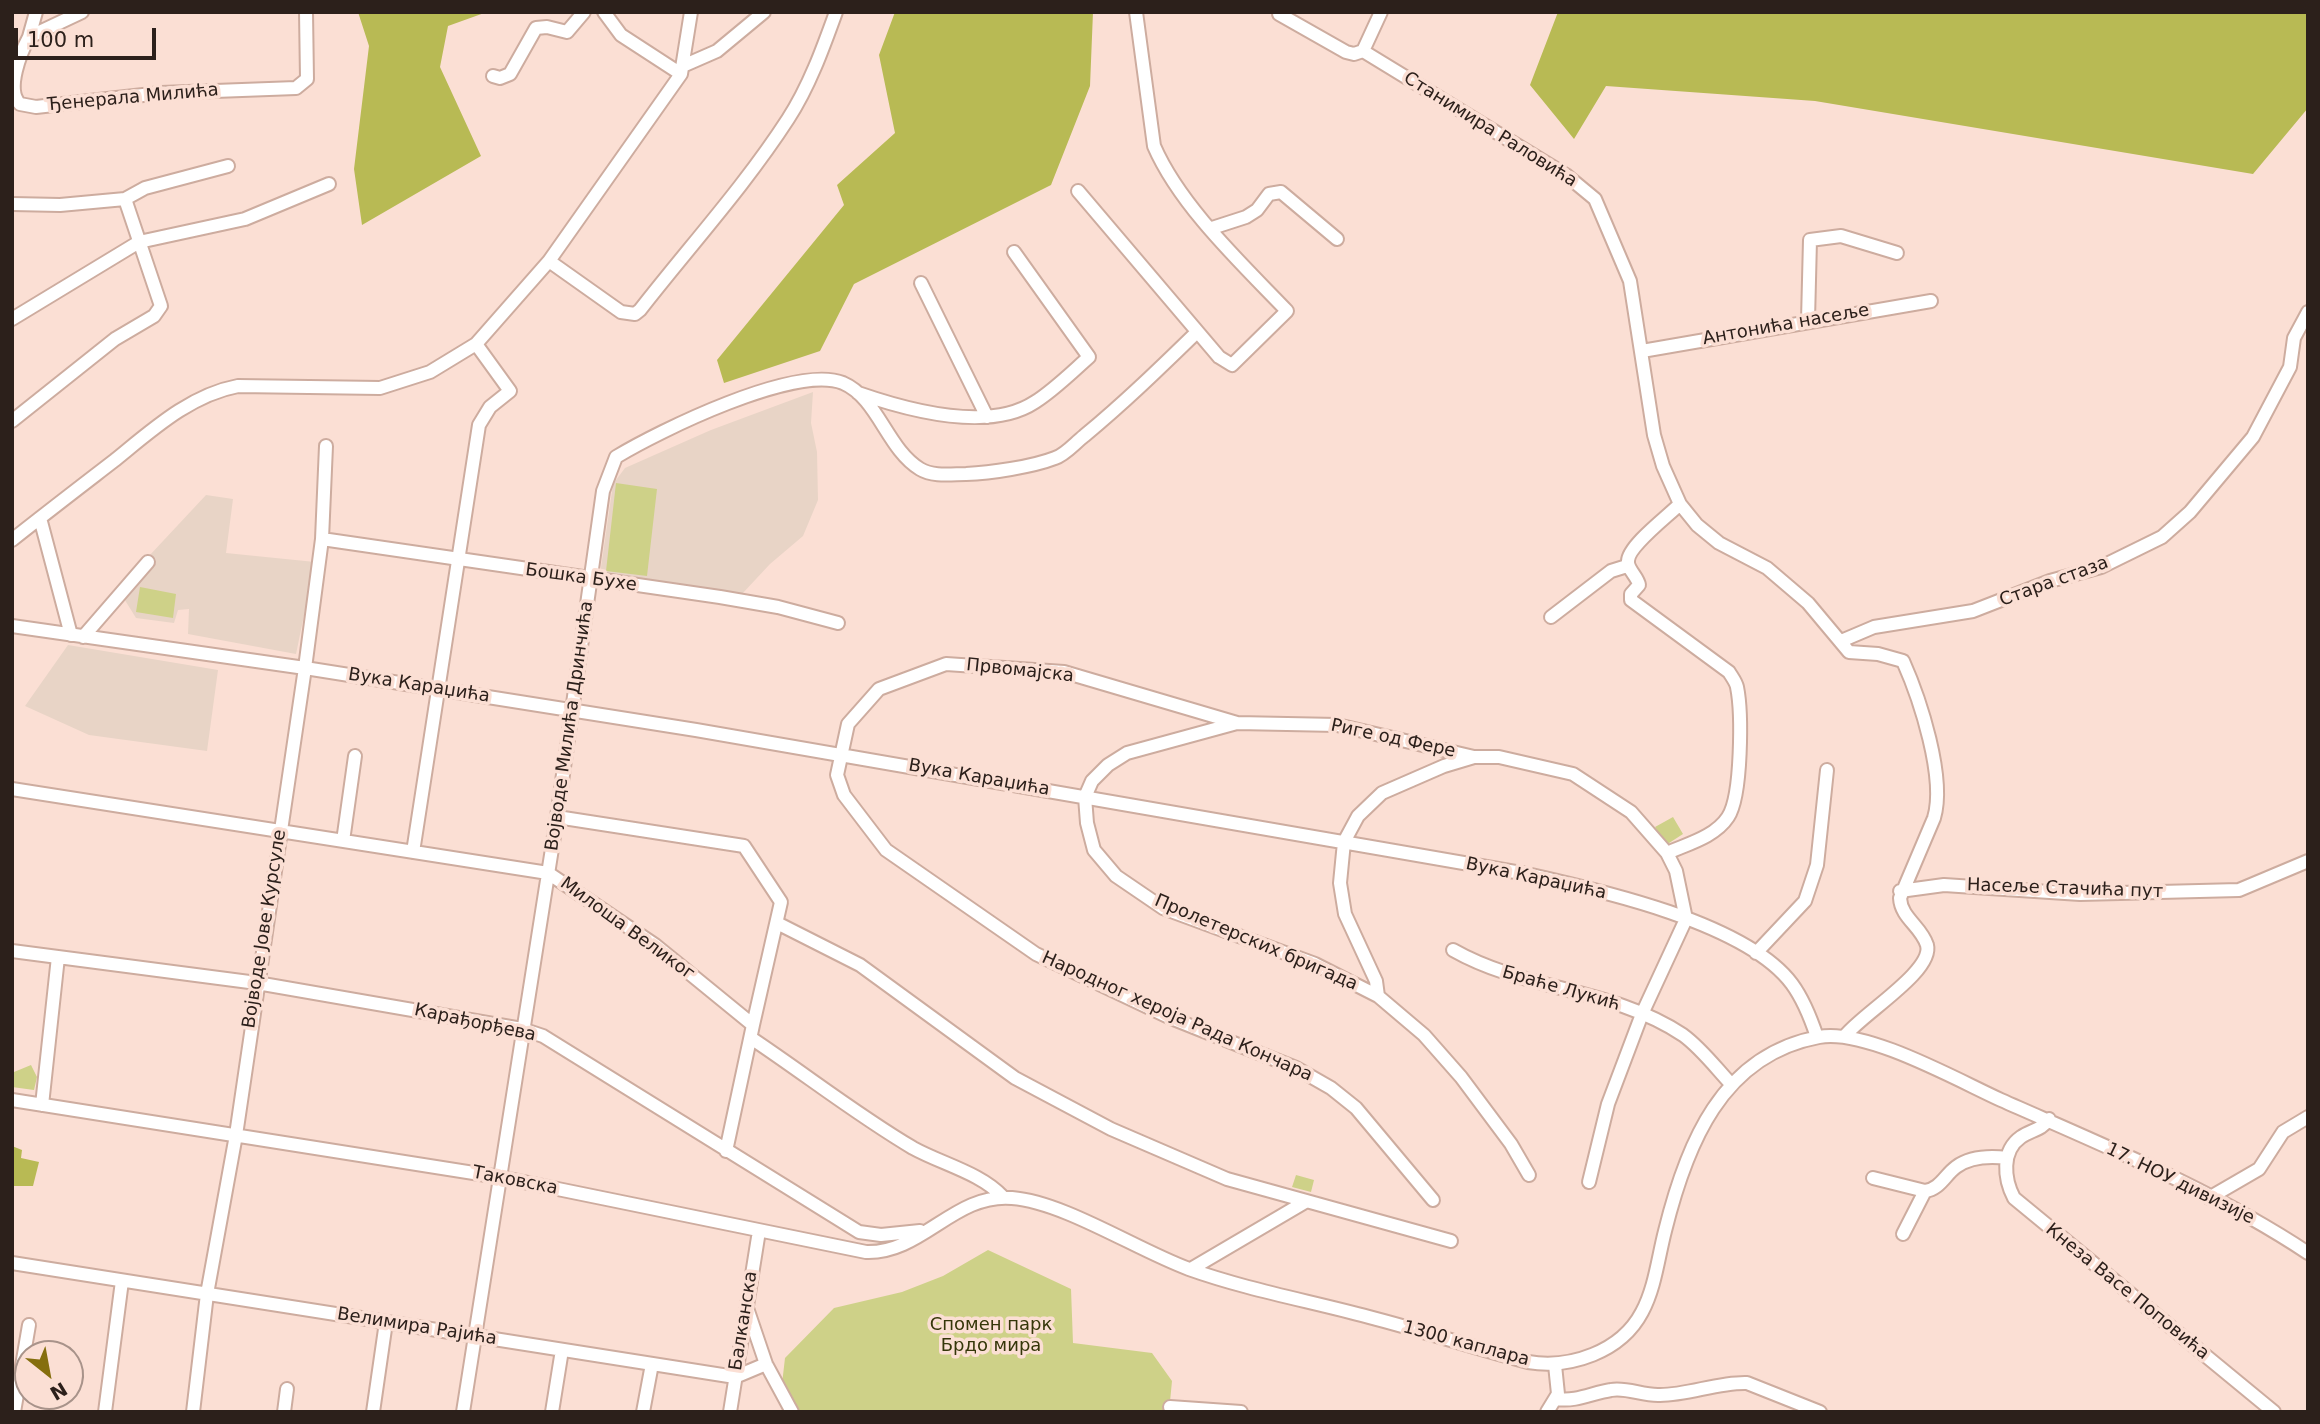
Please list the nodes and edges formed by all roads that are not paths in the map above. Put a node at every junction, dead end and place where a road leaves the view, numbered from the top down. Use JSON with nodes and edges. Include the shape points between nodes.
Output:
{"nodes":[{"id":1,"x":36,"y":12,"type":"edge"},
{"id":2,"x":82,"y":12,"type":"edge"},
{"id":3,"x":306,"y":12,"type":"edge"},
{"id":4,"x":584,"y":12,"type":"edge"},
{"id":5,"x":604,"y":12,"type":"edge"},
{"id":6,"x":691,"y":12,"type":"edge"},
{"id":7,"x":764,"y":12,"type":"edge"},
{"id":8,"x":836,"y":12,"type":"edge"},
{"id":9,"x":1136,"y":12,"type":"edge"},
{"id":10,"x":1381,"y":12,"type":"edge"},
{"id":11,"x":1279,"y":14,"type":"dead end"},
{"id":12,"x":29,"y":37,"type":"junction"},
{"id":13,"x":12,"y":39,"type":"edge"},
{"id":14,"x":1363,"y":51,"type":"junction"},
{"id":15,"x":683,"y":69,"type":"junction"},
{"id":16,"x":493,"y":76,"type":"dead end"},
{"id":17,"x":228,"y":166,"type":"dead end"},
{"id":18,"x":329,"y":184,"type":"dead end"},
{"id":19,"x":1078,"y":191,"type":"dead end"},
{"id":20,"x":125,"y":199,"type":"junction"},
{"id":21,"x":12,"y":204,"type":"edge"},
{"id":22,"x":1212,"y":228,"type":"junction"},
{"id":23,"x":1337,"y":239,"type":"dead end"},
{"id":24,"x":139,"y":243,"type":"junction"},
{"id":25,"x":1014,"y":252,"type":"dead end"},
{"id":26,"x":1897,"y":253,"type":"dead end"},
{"id":27,"x":549,"y":261,"type":"junction"},
{"id":28,"x":920,"y":283,"type":"dead end"},
{"id":29,"x":1931,"y":301,"type":"dead end"},
{"id":30,"x":2308,"y":312,"type":"edge"},
{"id":31,"x":12,"y":319,"type":"edge"},
{"id":32,"x":1808,"y":320,"type":"junction"},
{"id":33,"x":1197,"y":332,"type":"junction"},
{"id":34,"x":476,"y":344,"type":"junction"},
{"id":35,"x":1642,"y":351,"type":"junction"},
{"id":36,"x":858,"y":393,"type":"junction"},
{"id":37,"x":987,"y":416,"type":"junction"},
{"id":38,"x":12,"y":421,"type":"edge"},
{"id":39,"x":326,"y":446,"type":"dead end"},
{"id":40,"x":1680,"y":504,"type":"junction"},
{"id":41,"x":40,"y":518,"type":"junction"},
{"id":42,"x":322,"y":539,"type":"junction"},
{"id":43,"x":12,"y":540,"type":"edge"},
{"id":44,"x":459,"y":560,"type":"junction"},
{"id":45,"x":148,"y":562,"type":"dead end"},
{"id":46,"x":1627,"y":566,"type":"junction"},
{"id":47,"x":592,"y":580,"type":"junction"},
{"id":48,"x":1551,"y":617,"type":"dead end"},
{"id":49,"x":838,"y":623,"type":"dead end"},
{"id":50,"x":12,"y":626,"type":"edge"},
{"id":51,"x":77,"y":636,"type":"junction"},
{"id":52,"x":1841,"y":641,"type":"junction"},
{"id":53,"x":305,"y":668,"type":"junction"},
{"id":54,"x":438,"y":690,"type":"junction"},
{"id":55,"x":570,"y":711,"type":"junction"},
{"id":56,"x":1237,"y":723,"type":"junction"},
{"id":57,"x":841,"y":754,"type":"junction"},
{"id":58,"x":355,"y":755,"type":"dead end"},
{"id":59,"x":1474,"y":757,"type":"junction"},
{"id":60,"x":1827,"y":770,"type":"dead end"},
{"id":61,"x":12,"y":789,"type":"edge"},
{"id":62,"x":1085,"y":797,"type":"junction"},
{"id":63,"x":557,"y":817,"type":"junction"},
{"id":64,"x":281,"y":830,"type":"junction"},
{"id":65,"x":343,"y":841,"type":"junction"},
{"id":66,"x":1344,"y":842,"type":"junction"},
{"id":67,"x":413,"y":852,"type":"junction"},
{"id":68,"x":1667,"y":852,"type":"junction"},
{"id":69,"x":2308,"y":861,"type":"edge"},
{"id":70,"x":548,"y":873,"type":"junction"},
{"id":71,"x":1900,"y":891,"type":"junction"},
{"id":72,"x":1686,"y":919,"type":"junction"},
{"id":73,"x":777,"y":923,"type":"junction"},
{"id":74,"x":1453,"y":950,"type":"dead end"},
{"id":75,"x":12,"y":951,"type":"edge"},
{"id":76,"x":1756,"y":953,"type":"junction"},
{"id":77,"x":58,"y":957,"type":"junction"},
{"id":78,"x":257,"y":983,"type":"junction"},
{"id":79,"x":1378,"y":996,"type":"junction"},
{"id":80,"x":1642,"y":1014,"type":"junction"},
{"id":81,"x":522,"y":1029,"type":"junction"},
{"id":82,"x":752,"y":1031,"type":"junction"},
{"id":83,"x":1845,"y":1036,"type":"junction"},
{"id":84,"x":1817,"y":1037,"type":"junction"},
{"id":85,"x":1731,"y":1084,"type":"junction"},
{"id":86,"x":12,"y":1100,"type":"edge"},
{"id":87,"x":42,"y":1105,"type":"junction"},
{"id":88,"x":2308,"y":1117,"type":"edge"},
{"id":89,"x":2049,"y":1119,"type":"junction"},
{"id":90,"x":236,"y":1135,"type":"junction"},
{"id":91,"x":726,"y":1151,"type":"junction"},
{"id":92,"x":2007,"y":1158,"type":"junction"},
{"id":93,"x":1529,"y":1175,"type":"dead end"},
{"id":94,"x":499,"y":1177,"type":"junction"},
{"id":95,"x":1873,"y":1178,"type":"dead end"},
{"id":96,"x":1589,"y":1182,"type":"dead end"},
{"id":97,"x":1926,"y":1191,"type":"junction"},
{"id":98,"x":1003,"y":1197,"type":"junction"},
{"id":99,"x":2209,"y":1198,"type":"junction"},
{"id":100,"x":1433,"y":1200,"type":"dead end"},
{"id":101,"x":1305,"y":1202,"type":"junction"},
{"id":102,"x":927,"y":1229,"type":"junction"},
{"id":103,"x":759,"y":1231,"type":"junction"},
{"id":104,"x":1903,"y":1234,"type":"dead end"},
{"id":105,"x":1451,"y":1241,"type":"dead end"},
{"id":106,"x":2308,"y":1253,"type":"edge"},
{"id":107,"x":12,"y":1264,"type":"edge"},
{"id":108,"x":1191,"y":1269,"type":"junction"},
{"id":109,"x":122,"y":1281,"type":"junction"},
{"id":110,"x":207,"y":1294,"type":"junction"},
{"id":111,"x":745,"y":1305,"type":"junction"},
{"id":112,"x":386,"y":1322,"type":"junction"},
{"id":113,"x":29,"y":1325,"type":"dead end"},
{"id":114,"x":474,"y":1336,"type":"junction"},
{"id":115,"x":562,"y":1350,"type":"junction"},
{"id":116,"x":652,"y":1364,"type":"junction"},
{"id":117,"x":766,"y":1364,"type":"junction"},
{"id":118,"x":1555,"y":1364,"type":"junction"},
{"id":119,"x":735,"y":1377,"type":"junction"},
{"id":120,"x":287,"y":1389,"type":"dead end"},
{"id":121,"x":1557,"y":1399,"type":"junction"},
{"id":122,"x":1170,"y":1407,"type":"dead end"},
{"id":123,"x":14,"y":1412,"type":"edge"},
{"id":124,"x":105,"y":1412,"type":"edge"},
{"id":125,"x":193,"y":1412,"type":"edge"},
{"id":126,"x":284,"y":1412,"type":"edge"},
{"id":127,"x":373,"y":1412,"type":"edge"},
{"id":128,"x":463,"y":1412,"type":"edge"},
{"id":129,"x":552,"y":1412,"type":"edge"},
{"id":130,"x":643,"y":1412,"type":"edge"},
{"id":131,"x":730,"y":1412,"type":"edge"},
{"id":132,"x":792,"y":1412,"type":"edge"},
{"id":133,"x":1241,"y":1412,"type":"edge"},
{"id":134,"x":1546,"y":1412,"type":"edge"},
{"id":135,"x":1820,"y":1412,"type":"edge"},
{"id":136,"x":2274,"y":1412,"type":"edge"}],
"edges":[{"from":1,"to":12,"type":"street"},
{"from":2,"to":12,"type":"street"},
{"from":3,"to":12,"type":"street","name":"Ђенерала Милића","via":[[307,79],[296,88],[161,93],[27,106],[16,100],[13,90]]},
{"from":4,"to":16,"type":"street","via":[[567,32],[536,28],[510,74]]},
{"from":5,"to":15,"type":"street","via":[[621,36]]},
{"from":6,"to":15,"type":"street"},
{"from":7,"to":15,"type":"street","via":[[717,51]]},
{"from":8,"to":27,"type":"street","via":[[789,118],[640,310],[621,312]]},
{"from":9,"to":22,"type":"street","via":[[1154,146],[1170,177]]},
{"from":10,"to":14,"type":"street"},
{"from":11,"to":14,"type":"street","name":"Станимира Раловића","via":[[1346,52]]},
{"from":12,"to":13,"type":"street"},
{"from":14,"to":35,"type":"street","name":"Станимира Раловића","via":[[1566,175],[1595,199],[1630,281]]},
{"from":15,"to":27,"type":"street"},
{"from":17,"to":20,"type":"street","via":[[145,188]]},
{"from":18,"to":24,"type":"street","via":[[245,219]]},
{"from":19,"to":33,"type":"street"},
{"from":20,"to":21,"type":"street"},
{"from":20,"to":24,"type":"street"},
{"from":22,"to":23,"type":"street","via":[[1246,217],[1269,194],[1281,192]]},
{"from":22,"to":33,"type":"street","via":[[1287,311],[1232,365]]},
{"from":24,"to":31,"type":"street"},
{"from":24,"to":38,"type":"street","via":[[161,306],[154,316],[115,339]]},
{"from":25,"to":37,"type":"street","via":[[1089,358],[1034,403]]},
{"from":26,"to":32,"type":"street","via":[[1841,236],[1810,240]]},
{"from":27,"to":34,"type":"street"},
{"from":28,"to":37,"type":"street"},
{"from":29,"to":32,"type":"street","name":"Антонића насеље"},
{"from":30,"to":52,"type":"street","name":"Стара стаза","via":[[2294,338],[2290,367],[2253,437],[2190,512],[2162,537],[2101,567],[1973,611],[1874,627]]},
{"from":32,"to":35,"type":"street","name":"Антонића насеље"},
{"from":33,"to":36,"type":"street","via":[[1129,399],[1056,458],[981,473],[938,474],[916,466]]},
{"from":34,"to":41,"type":"street","via":[[430,372],[380,387],[238,386],[216,390],[189,404]]},
{"from":34,"to":44,"type":"street","via":[[510,391],[490,407],[479,425]]},
{"from":35,"to":40,"type":"street","name":"Станимира Раловића","via":[[1654,435]]},
{"from":36,"to":37,"type":"street","via":[[898,407]]},
{"from":36,"to":47,"type":"street","name":"Војводе Милића Дринчића","via":[[843,383],[806,379],[712,409],[615,457],[603,491]]},
{"from":39,"to":42,"type":"street","name":"Војводе Јове Курсуле"},
{"from":40,"to":46,"type":"street","via":[[1633,548]]},
{"from":40,"to":52,"type":"street","name":"Станимира Раловића","via":[[1720,543],[1767,568],[1808,603]]},
{"from":41,"to":43,"type":"street"},
{"from":41,"to":51,"type":"street"},
{"from":42,"to":44,"type":"street","name":"Бошка Бухе"},
{"from":42,"to":53,"type":"street","name":"Војводе Јове Курсуле"},
{"from":44,"to":47,"type":"street","name":"Бошка Бухе"},
{"from":44,"to":54,"type":"street"},
{"from":45,"to":51,"type":"street"},
{"from":46,"to":48,"type":"street","via":[[1611,571]]},
{"from":46,"to":68,"type":"street","via":[[1639,585],[1631,600],[1729,672],[1737,685],[1739,737],[1732,809],[1713,832]]},
{"from":47,"to":49,"type":"street","name":"Бошка Бухе","via":[[778,607]]},
{"from":47,"to":55,"type":"street","name":"Војводе Милића Дринчића"},
{"from":50,"to":51,"type":"street","name":"Вука Караџића"},
{"from":51,"to":53,"type":"street","name":"Вука Караџића"},
{"from":52,"to":71,"type":"street","name":"Станимира Раловића","via":[[1849,652],[1903,661],[1938,776],[1934,818]]},
{"from":53,"to":54,"type":"street","name":"Вука Караџића"},
{"from":53,"to":64,"type":"street","name":"Војводе Јове Курсуле"},
{"from":54,"to":55,"type":"street","name":"Вука Караџића"},
{"from":54,"to":67,"type":"street"},
{"from":55,"to":57,"type":"street","name":"Вука Караџића"},
{"from":55,"to":63,"type":"street","name":"Војводе Милића Дринчића"},
{"from":56,"to":57,"type":"street","name":"Првомајска","via":[[1064,672],[946,664],[879,689],[848,724]]},
{"from":56,"to":59,"type":"street","name":"Риге од Фере","via":[[1337,725]]},
{"from":56,"to":62,"type":"street","name":"Риге од Фере","via":[[1127,753],[1092,781]]},
{"from":57,"to":62,"type":"street","name":"Вука Караџића"},
{"from":57,"to":100,"type":"street","name":"Народног хероја Рада Кончара","via":[[837,775],[844,795],[886,850],[1036,954],[1171,1018],[1296,1068],[1331,1088],[1365,1117]]},
{"from":58,"to":65,"type":"street"},
{"from":59,"to":66,"type":"street","via":[[1382,793],[1358,816]]},
{"from":59,"to":68,"type":"street","name":"Риге од Фере","via":[[1499,757],[1573,774],[1631,811]]},
{"from":60,"to":76,"type":"street","via":[[1817,865],[1805,901]]},
{"from":61,"to":64,"type":"street","name":"Милоша Великог"},
{"from":62,"to":66,"type":"street","name":"Вука Караџића"},
{"from":62,"to":79,"type":"street","name":"Пролетерских бригада","via":[[1094,850],[1116,876],[1154,902],[1315,964]]},
{"from":63,"to":70,"type":"street","name":"Војводе Милића Дринчића"},
{"from":63,"to":73,"type":"street","via":[[744,846],[781,902]]},
{"from":64,"to":65,"type":"street","name":"Милоша Великог"},
{"from":64,"to":78,"type":"street","name":"Војводе Јове Курсуле"},
{"from":65,"to":67,"type":"street","name":"Милоша Великог"},
{"from":66,"to":72,"type":"street","name":"Вука Караџића","via":[[1549,879]]},
{"from":66,"to":79,"type":"street","via":[[1340,883],[1346,914],[1376,981]]},
{"from":67,"to":70,"type":"street","name":"Милоша Великог"},
{"from":68,"to":72,"type":"street"},
{"from":69,"to":71,"type":"street","name":"Насеље Стачића пут","via":[[2239,890],[2080,894],[1944,885]]},
{"from":70,"to":81,"type":"street","name":"Војводе Милића Дринчића"},
{"from":70,"to":82,"type":"street","name":"Милоша Великог","via":[[655,945]]},
{"from":71,"to":83,"type":"street","via":[[1900,906],[1927,945],[1924,962]]},
{"from":72,"to":76,"type":"street","name":"Вука Караџића"},
{"from":72,"to":80,"type":"street"},
{"from":73,"to":82,"type":"street"},
{"from":73,"to":101,"type":"street","via":[[860,965],[1027,1084],[1111,1129],[1227,1179]]},
{"from":74,"to":80,"type":"street","name":"Браће Лукић","via":[[1483,967],[1603,998]]},
{"from":75,"to":77,"type":"street","name":"Карађорђева"},
{"from":76,"to":84,"type":"street","name":"Вука Караџића","via":[[1791,984]]},
{"from":77,"to":78,"type":"street","name":"Карађорђева"},
{"from":77,"to":87,"type":"street"},
{"from":78,"to":81,"type":"street","name":"Карађорђева"},
{"from":78,"to":90,"type":"street","name":"Војводе Јове Курсуле"},
{"from":79,"to":93,"type":"street","name":"Пролетерских бригада","via":[[1424,1035],[1461,1077]]},
{"from":80,"to":85,"type":"street","name":"Браће Лукић","via":[[1685,1037]]},
{"from":80,"to":96,"type":"street","via":[[1608,1104]]},
{"from":81,"to":91,"type":"street","name":"Карађорђева","via":[[543,1036]]},
{"from":81,"to":94,"type":"street","name":"Војводе Милића Дринчића"},
{"from":82,"to":91,"type":"street"},
{"from":82,"to":98,"type":"street","name":"Милоша Великог","via":[[896,1137],[990,1185]]},
{"from":83,"to":84,"type":"street","name":"1300 каплара"},
{"from":83,"to":89,"type":"street","name":"17. НОУ дивизије","via":[[1879,1046]]},
{"from":84,"to":85,"type":"street","name":"1300 каплара","via":[[1764,1059]]},
{"from":85,"to":118,"type":"street","name":"1300 каплара","via":[[1687,1156],[1648,1300],[1638,1318],[1625,1335],[1606,1347]]},
{"from":86,"to":87,"type":"street","name":"Таковска"},
{"from":87,"to":90,"type":"street","name":"Таковска"},
{"from":88,"to":99,"type":"street","via":[[2288,1126],[2259,1170]]},
{"from":89,"to":92,"type":"street","via":[[2016,1141]]},
{"from":89,"to":99,"type":"street","name":"17. НОУ дивизије"},
{"from":90,"to":94,"type":"street","name":"Таковска"},
{"from":90,"to":110,"type":"street","name":"Војводе Јове Курсуле"},
{"from":91,"to":102,"type":"street","name":"Карађорђева","via":[[859,1232],[881,1236]]},
{"from":92,"to":97,"type":"street","via":[[1966,1162],[1934,1190]]},
{"from":92,"to":136,"type":"street","name":"Кнеза Васе Поповића","via":[[2015,1200]]},
{"from":94,"to":103,"type":"street","name":"Таковска"},
{"from":94,"to":114,"type":"street","name":"Војводе Милића Дринчића"},
{"from":95,"to":97,"type":"street"},
{"from":97,"to":104,"type":"street"},
{"from":98,"to":102,"type":"street","name":"Таковска","via":[[974,1202]]},
{"from":98,"to":108,"type":"street","name":"1300 каплара","via":[[1044,1205]]},
{"from":99,"to":106,"type":"street","name":"17. НОУ дивизије"},
{"from":101,"to":105,"type":"street"},
{"from":101,"to":108,"type":"street"},
{"from":102,"to":103,"type":"street","name":"Таковска","via":[[899,1246],[875,1252]]},
{"from":103,"to":111,"type":"street","name":"Балканска"},
{"from":107,"to":109,"type":"street","name":"Велимира Рајића"},
{"from":108,"to":118,"type":"street","name":"1300 каплара","via":[[1518,1359]]},
{"from":109,"to":110,"type":"street","name":"Велимира Рајића"},
{"from":109,"to":124,"type":"street"},
{"from":110,"to":112,"type":"street","name":"Велимира Рајића"},
{"from":110,"to":125,"type":"street","name":"Војводе Јове Курсуле"},
{"from":111,"to":117,"type":"street"},
{"from":111,"to":119,"type":"street","name":"Балканска"},
{"from":112,"to":114,"type":"street","name":"Велимира Рајића"},
{"from":112,"to":127,"type":"street"},
{"from":113,"to":123,"type":"street"},
{"from":114,"to":115,"type":"street","name":"Велимира Рајића"},
{"from":114,"to":128,"type":"street","name":"Војводе Милића Дринчића"},
{"from":115,"to":116,"type":"street","name":"Велимира Рајића"},
{"from":115,"to":129,"type":"street"},
{"from":116,"to":119,"type":"street","name":"Велимира Рајића"},
{"from":116,"to":130,"type":"street"},
{"from":117,"to":119,"type":"street"},
{"from":117,"to":132,"type":"street"},
{"from":118,"to":121,"type":"street"},
{"from":119,"to":131,"type":"street","name":"Балканска"},
{"from":120,"to":126,"type":"street"},
{"from":121,"to":134,"type":"street"},
{"from":121,"to":135,"type":"street","via":[[1612,1390],[1686,1394],[1747,1383]]},
{"from":122,"to":133,"type":"street"}]}
